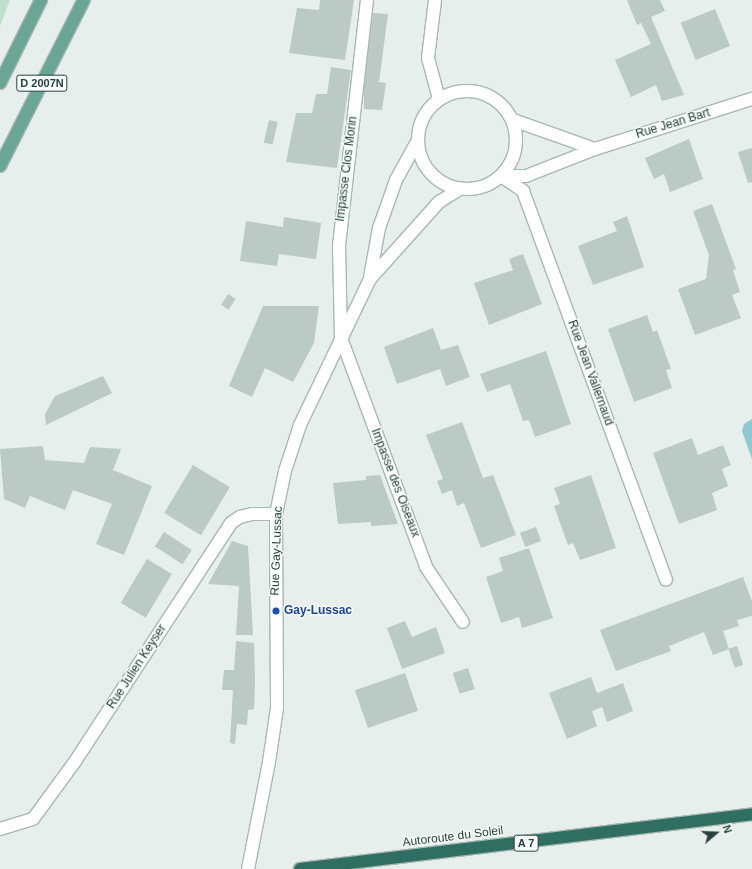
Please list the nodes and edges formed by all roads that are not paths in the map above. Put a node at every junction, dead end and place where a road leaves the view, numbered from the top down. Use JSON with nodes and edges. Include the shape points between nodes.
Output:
{"nodes":[{"id":1,"x":41,"y":0,"type":"edge"},
{"id":2,"x":84,"y":0,"type":"edge"},
{"id":3,"x":367,"y":0,"type":"edge"},
{"id":4,"x":435,"y":0,"type":"edge"},
{"id":5,"x":0,"y":82,"type":"edge"},
{"id":6,"x":439,"y":99,"type":"junction"},
{"id":7,"x":752,"y":99,"type":"edge"},
{"id":8,"x":512,"y":120,"type":"junction"},
{"id":9,"x":418,"y":140,"type":"junction"},
{"id":10,"x":595,"y":149,"type":"junction"},
{"id":11,"x":0,"y":166,"type":"edge"},
{"id":12,"x":501,"y":176,"type":"junction"},
{"id":13,"x":460,"y":189,"type":"junction"},
{"id":14,"x":370,"y":279,"type":"junction"},
{"id":15,"x":341,"y":338,"type":"junction"},
{"id":16,"x":276,"y":514,"type":"junction"},
{"id":17,"x":666,"y":580,"type":"dead end"},
{"id":18,"x":463,"y":622,"type":"dead end"},
{"id":19,"x":752,"y":814,"type":"edge"},
{"id":20,"x":0,"y":830,"type":"edge"},
{"id":21,"x":248,"y":869,"type":"edge"},
{"id":22,"x":300,"y":869,"type":"edge"}],
"edges":[{"from":1,"to":5,"type":"main road","number":"D 2007N"},
{"from":2,"to":11,"type":"main road","number":"D 2007N"},
{"from":3,"to":15,"type":"street","name":"Impasse Clos Morin","via":[[339,244]]},
{"from":4,"to":6,"type":"street","via":[[428,58]]},
{"from":6,"to":8,"type":"street","via":[[459,91],[481,93],[500,103]]},
{"from":6,"to":9,"type":"street","via":[[424,117]]},
{"from":7,"to":10,"type":"street","name":"Rue Jean Bart"},
{"from":8,"to":10,"type":"street"},
{"from":8,"to":12,"type":"street","via":[[517,135],[516,150],[511,164]]},
{"from":9,"to":13,"type":"street","via":[[421,157],[430,172],[443,183]]},
{"from":9,"to":14,"type":"street","via":[[396,180],[380,228]]},
{"from":10,"to":12,"type":"street","name":"Rue Jean Bart","via":[[526,176]]},
{"from":12,"to":13,"type":"street","via":[[489,185]]},
{"from":12,"to":17,"type":"street","name":"Rue Jean Vallernaud","via":[[523,191]]},
{"from":13,"to":14,"type":"street","via":[[439,202]]},
{"from":14,"to":15,"type":"street"},
{"from":15,"to":16,"type":"street","name":"Rue Gay-Lussac","via":[[300,425],[285,471]]},
{"from":15,"to":18,"type":"street","name":"Impasse des Oiseaux","via":[[426,566]]},
{"from":16,"to":20,"type":"street","name":"Rue Julien Keyser","via":[[252,514],[231,523],[74,763],[33,819]]},
{"from":16,"to":21,"type":"street","name":"Rue Gay-Lussac","via":[[277,708],[265,788]]},
{"from":19,"to":22,"type":"highway","name":"Autoroute du Soleil","number":"A 7"}]}
